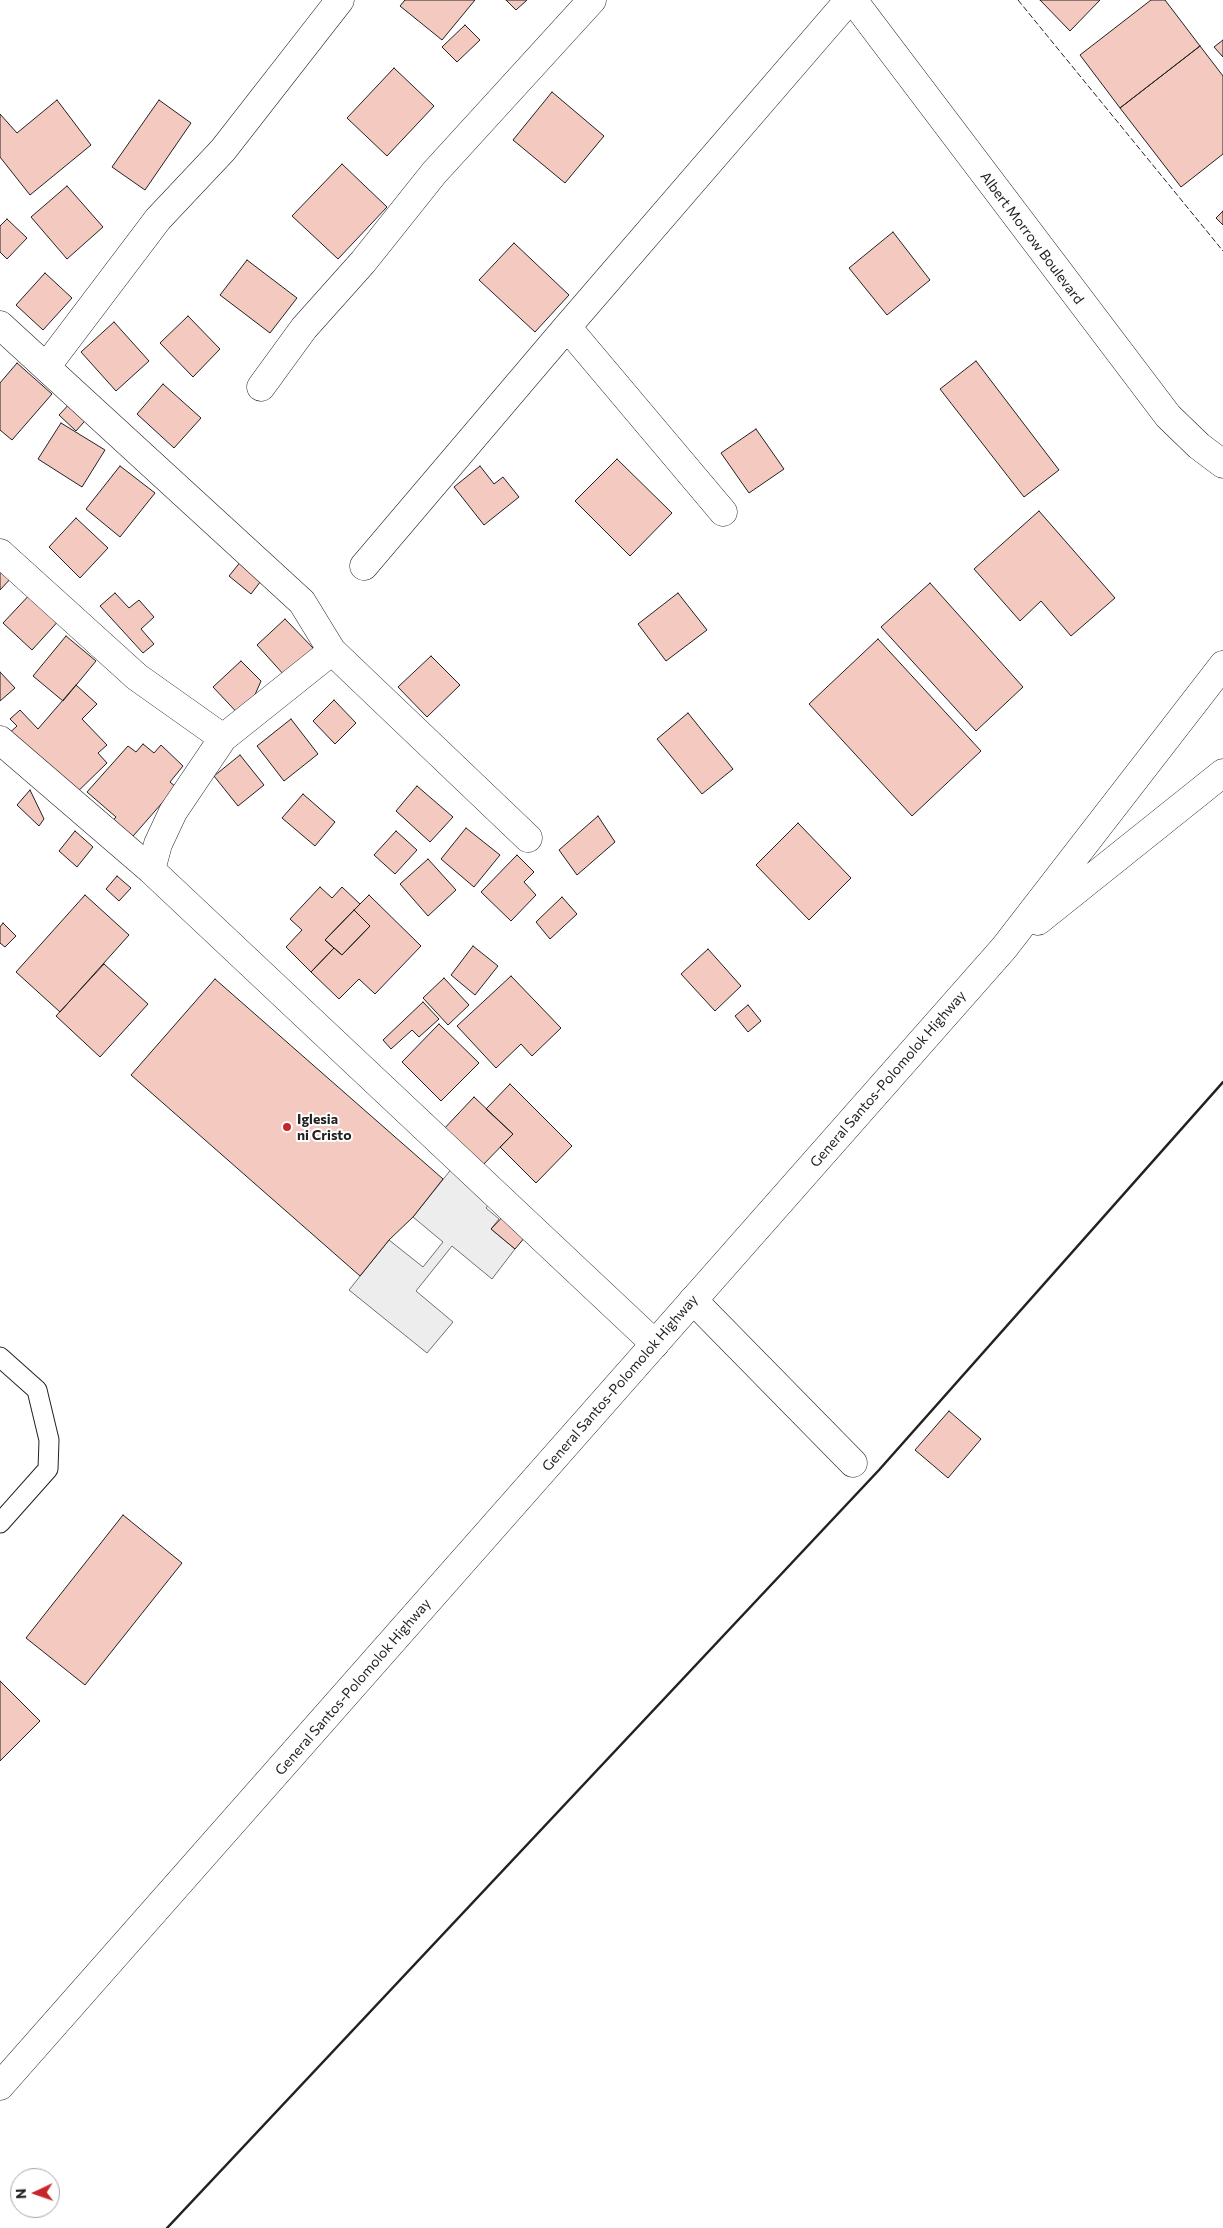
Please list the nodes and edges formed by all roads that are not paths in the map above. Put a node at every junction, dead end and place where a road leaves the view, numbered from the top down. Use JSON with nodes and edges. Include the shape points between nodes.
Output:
{"nodes":[{"id":1,"x":340,"y":0,"type":"edge"},
{"id":2,"x":592,"y":0,"type":"edge"},
{"id":3,"x":851,"y":0,"type":"edge"},
{"id":4,"x":0,"y":325,"type":"edge"},
{"id":5,"x":567,"y":327,"type":"junction"},
{"id":6,"x":46,"y":367,"type":"junction"},
{"id":7,"x":261,"y":387,"type":"dead end"},
{"id":8,"x":1223,"y":464,"type":"edge"},
{"id":9,"x":723,"y":512,"type":"dead end"},
{"id":10,"x":0,"y":554,"type":"edge"},
{"id":11,"x":364,"y":566,"type":"dead end"},
{"id":12,"x":332,"y":651,"type":"junction"},
{"id":13,"x":1223,"y":665,"type":"edge"},
{"id":14,"x":223,"y":738,"type":"junction"},
{"id":15,"x":0,"y":740,"type":"edge"},
{"id":16,"x":1223,"y":773,"type":"edge"},
{"id":17,"x":528,"y":838,"type":"dead end"},
{"id":18,"x":151,"y":870,"type":"junction"},
{"id":19,"x":1004,"y":948,"type":"junction"},
{"id":20,"x":693,"y":1300,"type":"junction"},
{"id":21,"x":655,"y":1344,"type":"junction"},
{"id":22,"x":0,"y":1357,"type":"edge"},
{"id":23,"x":853,"y":1463,"type":"dead end"},
{"id":24,"x":0,"y":1523,"type":"edge"},
{"id":25,"x":0,"y":2086,"type":"edge"}],
"edges":[{"from":1,"to":6,"type":"main road","via":[[223,150],[158,219]]},
{"from":2,"to":7,"type":"main road","via":[[434,173],[363,262],[304,328]]},
{"from":3,"to":5,"type":"main road"},
{"from":3,"to":8,"type":"main road","name":"Albert Morrow Boulevard","via":[[1168,416]]},
{"from":4,"to":6,"type":"main road"},
{"from":5,"to":9,"type":"main road"},
{"from":5,"to":11,"type":"main road"},
{"from":6,"to":12,"type":"main road","via":[[302,602]]},
{"from":10,"to":14,"type":"main road","via":[[137,677]]},
{"from":12,"to":14,"type":"main road"},
{"from":12,"to":17,"type":"main road"},
{"from":13,"to":19,"type":"main road","name":"General Santos-Polomolok Highway"},
{"from":14,"to":18,"type":"main road","via":[[173,812],[158,844]]},
{"from":15,"to":18,"type":"main road"},
{"from":16,"to":19,"type":"main road"},
{"from":18,"to":21,"type":"main road"},
{"from":19,"to":20,"type":"main road","name":"General Santos-Polomolok Highway"},
{"from":20,"to":21,"type":"main road","name":"General Santos-Polomolok Highway"},
{"from":20,"to":23,"type":"main road"},
{"from":21,"to":25,"type":"main road","name":"General Santos-Polomolok Highway"},
{"from":22,"to":24,"type":"lane","via":[[37,1390],[49,1440],[48,1469]]}]}
